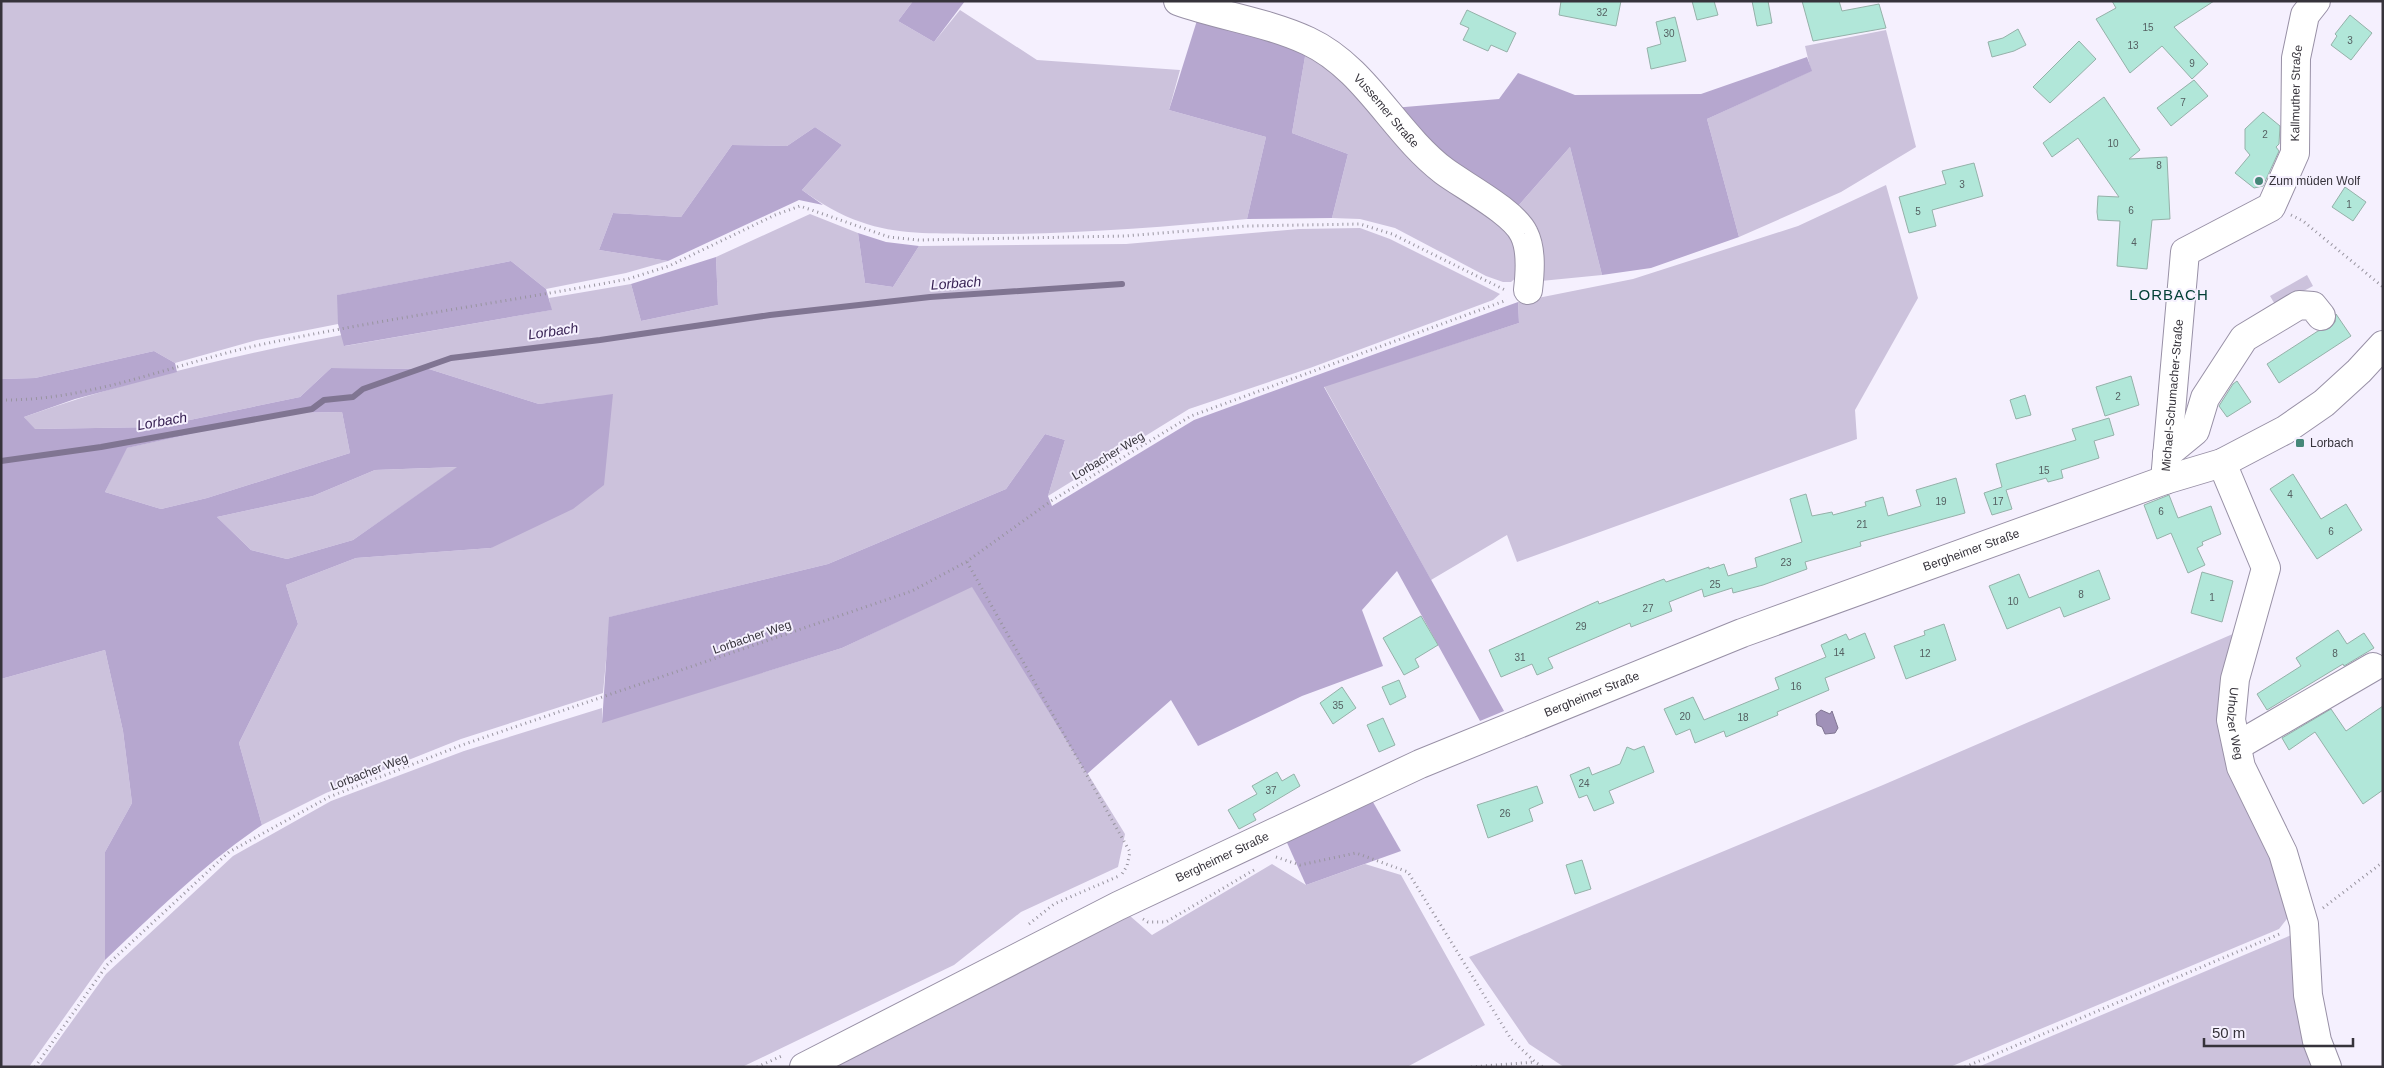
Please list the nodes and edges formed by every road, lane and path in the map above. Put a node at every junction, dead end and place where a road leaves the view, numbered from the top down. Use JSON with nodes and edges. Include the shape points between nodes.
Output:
{"nodes":[{"id":1,"x":1178,"y":1,"type":"edge"},
{"id":2,"x":2316,"y":1,"type":"edge"},
{"id":3,"x":2303,"y":221,"type":"dead end"},
{"id":4,"x":2185,"y":252,"type":"joint"},
{"id":5,"x":2383,"y":287,"type":"edge"},
{"id":6,"x":1528,"y":290,"type":"junction"},
{"id":7,"x":2321,"y":316,"type":"dead end"},
{"id":8,"x":2383,"y":345,"type":"edge"},
{"id":9,"x":1,"y":400,"type":"edge"},
{"id":10,"x":2222,"y":463,"type":"junction"},
{"id":11,"x":2166,"y":467,"type":"junction"},
{"id":12,"x":966,"y":562,"type":"junction"},
{"id":13,"x":2373,"y":667,"type":"dead end"},
{"id":14,"x":2237,"y":746,"type":"junction"},
{"id":15,"x":1268,"y":853,"type":"junction"},
{"id":16,"x":2383,"y":862,"type":"edge"},
{"id":17,"x":1259,"y":867,"type":"dead end"},
{"id":18,"x":1122,"y":881,"type":"dead end"},
{"id":19,"x":1137,"y":916,"type":"dead end"},
{"id":20,"x":2304,"y":924,"type":"junction"},
{"id":21,"x":1535,"y":1062,"type":"junction"},
{"id":22,"x":1510,"y":1065,"type":"edge"},
{"id":23,"x":35,"y":1067,"type":"edge"},
{"id":24,"x":804,"y":1067,"type":"edge"},
{"id":25,"x":1471,"y":1067,"type":"edge"},
{"id":26,"x":1543,"y":1067,"type":"edge"},
{"id":27,"x":1964,"y":1067,"type":"edge"},
{"id":28,"x":2327,"y":1067,"type":"edge"}],
"edges":[{"from":1,"to":6,"type":"street","name":"Vussemer Straße","via":[[1308,41],[1343,62],[1442,170],[1506,215],[1524,234],[1530,267]]},
{"from":2,"to":4,"type":"street","name":"Kallmuther Straße","via":[[2305,16],[2296,58],[2295,154],[2271,207]]},
{"from":3,"to":5,"type":"path"},
{"from":4,"to":11,"type":"street","name":"Michael-Schumacher-Straße"},
{"from":6,"to":9,"type":"path","via":[[1504,290],[1392,234],[1360,224],[1247,226],[1125,236],[919,240],[889,237],[800,206],[774,215],[669,266],[628,279],[341,328],[257,346],[76,394]]},
{"from":6,"to":12,"type":"path","name":"Lorbacher Weg","via":[[1485,310],[1191,416],[1051,500]]},
{"from":7,"to":11,"type":"street","via":[[2313,306],[2299,305],[2244,338],[2205,398],[2195,430]]},
{"from":8,"to":10,"type":"street","name":"Bergheimer Straße","via":[[2324,404],[2285,430]]},
{"from":10,"to":11,"type":"street","name":"Bergheimer Straße"},
{"from":10,"to":14,"type":"street","name":"Urholzer Weg","via":[[2266,568],[2235,679],[2231,720]]},
{"from":11,"to":15,"type":"street","name":"Bergheimer Straße","via":[[1742,633],[1420,764]]},
{"from":12,"to":18,"type":"path","via":[[1130,852],[1127,866],[1119,876]]},
{"from":12,"to":23,"type":"path","name":"Lorbacher Weg","via":[[912,592],[462,745],[329,796],[230,852],[107,965]]},
{"from":13,"to":14,"type":"street"},
{"from":14,"to":20,"type":"street","name":"Urholzer Weg","via":[[2241,767],[2283,853]]},
{"from":15,"to":21,"type":"path","via":[[1300,866],[1356,853],[1408,872],[1511,1039]]},
{"from":15,"to":24,"type":"street","name":"Bergheimer Straße","via":[[1118,906]]},
{"from":16,"to":20,"type":"path"},
{"from":17,"to":19,"type":"path","via":[[1166,922],[1148,922]]},
{"from":20,"to":27,"type":"path"},
{"from":20,"to":28,"type":"street","name":"Urholzer Weg","via":[[2308,995],[2317,1042]]},
{"from":21,"to":22,"type":"path"},
{"from":21,"to":26,"type":"path"},
{"from":22,"to":25,"type":"path"}]}
